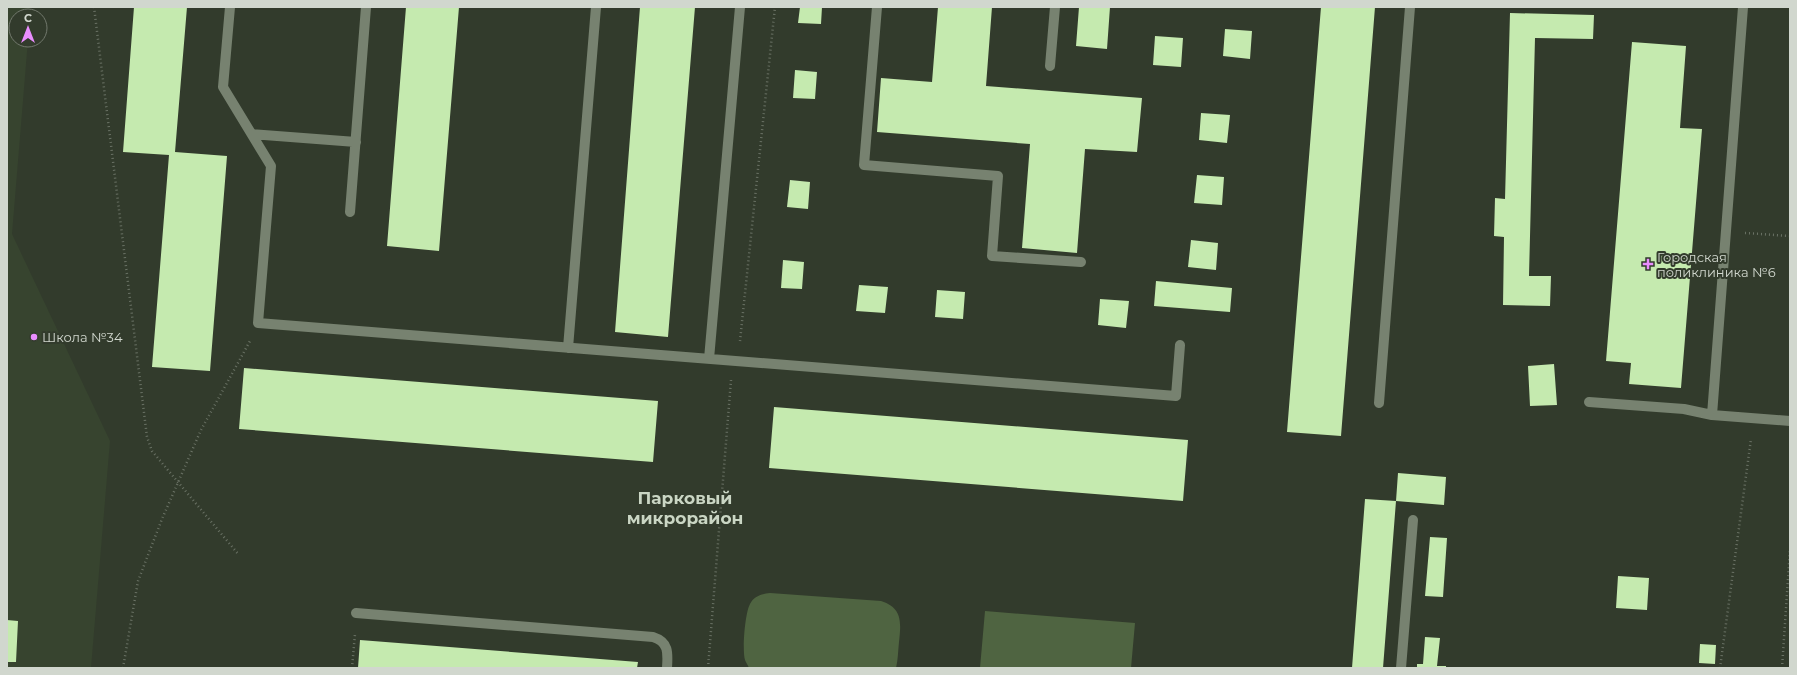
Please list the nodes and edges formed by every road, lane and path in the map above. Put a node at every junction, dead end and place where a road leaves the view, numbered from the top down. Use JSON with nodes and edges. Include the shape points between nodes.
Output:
{"nodes":[{"id":1,"x":94,"y":7,"type":"edge"},
{"id":2,"x":230,"y":7,"type":"edge"},
{"id":3,"x":366,"y":7,"type":"edge"},
{"id":4,"x":596,"y":7,"type":"edge"},
{"id":5,"x":740,"y":7,"type":"edge"},
{"id":6,"x":775,"y":7,"type":"edge"},
{"id":7,"x":876,"y":7,"type":"edge"},
{"id":8,"x":1055,"y":7,"type":"edge"},
{"id":9,"x":1410,"y":7,"type":"edge"},
{"id":10,"x":1743,"y":7,"type":"edge"},
{"id":11,"x":1050,"y":66,"type":"dead end"},
{"id":12,"x":252,"y":134,"type":"junction"},
{"id":13,"x":356,"y":142,"type":"junction"},
{"id":14,"x":350,"y":212,"type":"dead end"},
{"id":15,"x":1726,"y":232,"type":"junction"},
{"id":16,"x":1790,"y":236,"type":"edge"},
{"id":17,"x":1081,"y":262,"type":"dead end"},
{"id":18,"x":258,"y":323,"type":"junction"},
{"id":19,"x":1180,"y":345,"type":"dead end"},
{"id":20,"x":568,"y":348,"type":"junction"},
{"id":21,"x":709,"y":359,"type":"junction"},
{"id":22,"x":732,"y":361,"type":"junction"},
{"id":23,"x":1589,"y":402,"type":"dead end"},
{"id":24,"x":1379,"y":403,"type":"dead end"},
{"id":25,"x":1712,"y":416,"type":"junction"},
{"id":26,"x":1754,"y":418,"type":"junction"},
{"id":27,"x":1790,"y":421,"type":"edge"},
{"id":28,"x":178,"y":482,"type":"junction"},
{"id":29,"x":1413,"y":520,"type":"dead end"},
{"id":30,"x":1790,"y":549,"type":"edge"},
{"id":31,"x":239,"y":555,"type":"dead end"},
{"id":32,"x":356,"y":613,"type":"joint"},
{"id":33,"x":123,"y":668,"type":"edge"},
{"id":34,"x":352,"y":668,"type":"edge"},
{"id":35,"x":667,"y":668,"type":"edge"},
{"id":36,"x":708,"y":668,"type":"edge"},
{"id":37,"x":1401,"y":668,"type":"edge"},
{"id":38,"x":1720,"y":668,"type":"edge"},
{"id":39,"x":1782,"y":668,"type":"edge"}],
"edges":[{"from":1,"to":28,"type":"path","via":[[148,438],[152,451]]},
{"from":2,"to":12,"type":"lane","via":[[223,88]]},
{"from":3,"to":13,"type":"lane"},
{"from":4,"to":20,"type":"lane"},
{"from":5,"to":21,"type":"lane"},
{"from":6,"to":22,"type":"path","via":[[740,342]]},
{"from":7,"to":17,"type":"lane","via":[[864,165],[998,176],[992,256]]},
{"from":8,"to":11,"type":"lane"},
{"from":9,"to":24,"type":"lane"},
{"from":10,"to":15,"type":"lane"},
{"from":12,"to":13,"type":"lane"},
{"from":12,"to":18,"type":"lane","via":[[271,166]]},
{"from":13,"to":14,"type":"lane"},
{"from":15,"to":16,"type":"path"},
{"from":15,"to":25,"type":"lane"},
{"from":18,"to":20,"type":"lane"},
{"from":18,"to":28,"type":"path","via":[[201,430]]},
{"from":19,"to":22,"type":"lane","via":[[1176,396]]},
{"from":20,"to":21,"type":"lane"},
{"from":21,"to":22,"type":"lane"},
{"from":22,"to":36,"type":"path"},
{"from":23,"to":25,"type":"lane","via":[[1684,409]]},
{"from":25,"to":26,"type":"lane"},
{"from":26,"to":27,"type":"lane"},
{"from":26,"to":38,"type":"path"},
{"from":28,"to":31,"type":"path"},
{"from":28,"to":33,"type":"path","via":[[138,581]]},
{"from":29,"to":37,"type":"lane"},
{"from":30,"to":39,"type":"path"},
{"from":32,"to":34,"type":"path"},
{"from":32,"to":35,"type":"lane","via":[[659,638],[667,648]]}]}
